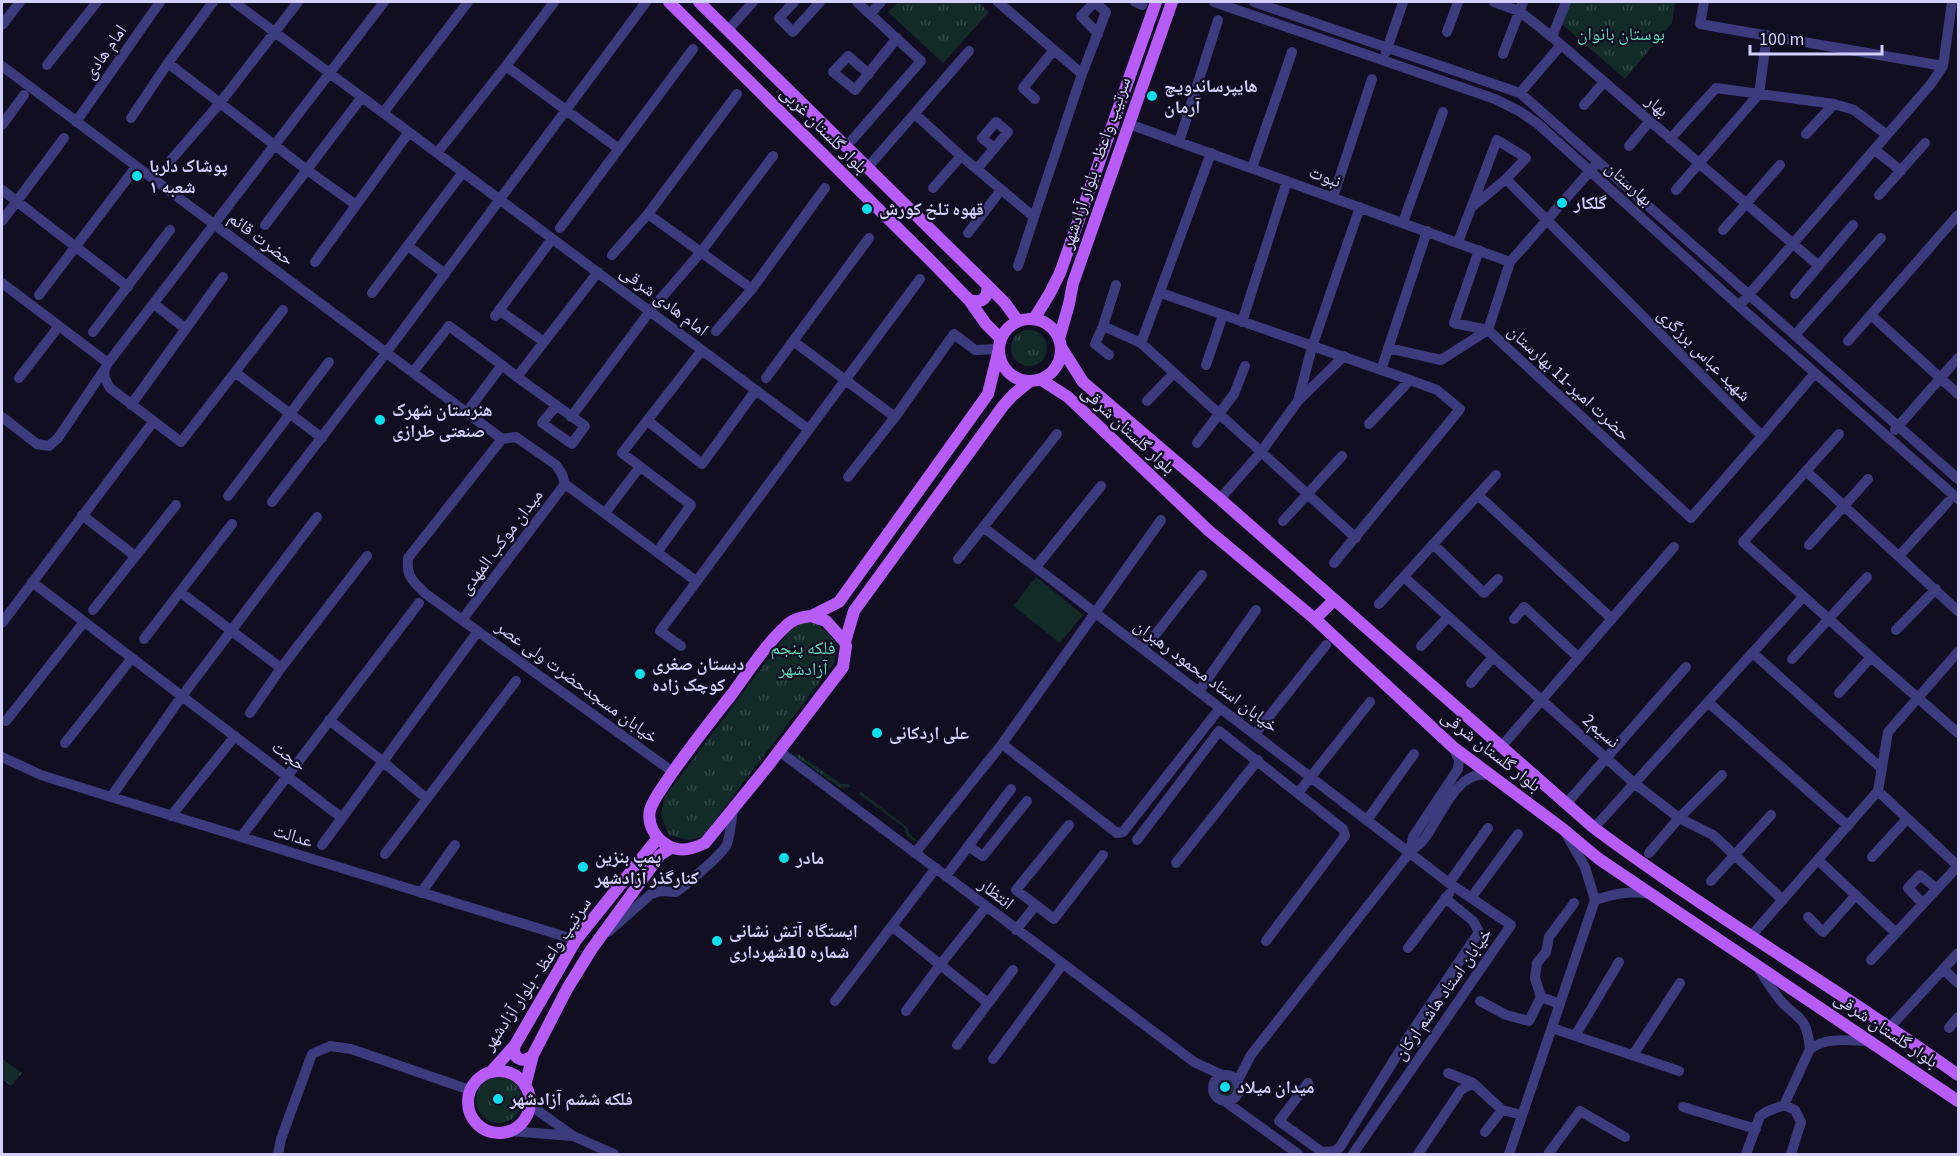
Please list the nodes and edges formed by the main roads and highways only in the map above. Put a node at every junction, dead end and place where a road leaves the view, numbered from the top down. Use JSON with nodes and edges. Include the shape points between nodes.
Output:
{"nodes":[{"id":1,"x":669,"y":2,"type":"edge"},
{"id":2,"x":699,"y":2,"type":"edge"},
{"id":3,"x":1156,"y":2,"type":"edge"},
{"id":4,"x":1172,"y":2,"type":"edge"},
{"id":5,"x":987,"y":285,"type":"junction"},
{"id":6,"x":1050,"y":294,"type":"junction"},
{"id":7,"x":969,"y":300,"type":"junction"},
{"id":8,"x":1069,"y":304,"type":"junction"},
{"id":9,"x":1034,"y":319,"type":"junction"},
{"id":10,"x":1018,"y":321,"type":"junction"},
{"id":11,"x":1060,"y":343,"type":"junction"},
{"id":12,"x":1000,"y":344,"type":"junction"},
{"id":13,"x":1035,"y":380,"type":"junction"},
{"id":14,"x":1083,"y":382,"type":"junction"},
{"id":15,"x":1068,"y":397,"type":"junction"},
{"id":16,"x":1334,"y":600,"type":"junction"},
{"id":17,"x":810,"y":616,"type":"junction"},
{"id":18,"x":1315,"y":619,"type":"junction"},
{"id":19,"x":845,"y":642,"type":"junction"},
{"id":20,"x":657,"y":839,"type":"junction"},
{"id":21,"x":671,"y":848,"type":"junction"},
{"id":22,"x":515,"y":1045,"type":"junction"},
{"id":23,"x":533,"y":1055,"type":"junction"},
{"id":24,"x":491,"y":1072,"type":"junction"},
{"id":25,"x":1959,"y":1075,"type":"edge"},
{"id":26,"x":525,"y":1086,"type":"junction"},
{"id":27,"x":1959,"y":1101,"type":"edge"}],
"edges":[{"from":1,"to":7,"type":"main road","name":"بلوار گلستان غربی"},
{"from":2,"to":5,"type":"main road","name":"بلوار گلستان غربی"},
{"from":3,"to":6,"type":"main road"},
{"from":4,"to":8,"type":"main road","name":"سرتیپ واعظ - بلوار آزادشهر"},
{"from":5,"to":7,"type":"main road","via":[[984,300]]},
{"from":5,"to":10,"type":"main road","name":"بلوار گلستان غربی"},
{"from":6,"to":8,"type":"main road","via":[[1061,305]]},
{"from":6,"to":9,"type":"main road"},
{"from":7,"to":12,"type":"main road","name":"بلوار گلستان غربی"},
{"from":8,"to":11,"type":"main road","name":"سرتیپ واعظ - بلوار آزادشهر"},
{"from":9,"to":10,"type":"main road"},
{"from":9,"to":11,"type":"main road","via":[[1049,325]]},
{"from":10,"to":12,"type":"main road","via":[[1007,328]]},
{"from":11,"to":13,"type":"main road","via":[[1056,367]]},
{"from":11,"to":14,"type":"main road","name":"بلوار گلستان شرقی"},
{"from":12,"to":13,"type":"main road","via":[[1001,361],[1007,371],[1017,378]]},
{"from":12,"to":17,"type":"main road","via":[[988,394],[839,602]]},
{"from":13,"to":15,"type":"main road","name":"بلوار گلستان شرقی"},
{"from":13,"to":19,"type":"main road","via":[[1013,394],[1003,406],[854,611]]},
{"from":14,"to":15,"type":"main road","via":[[1071,385]]},
{"from":14,"to":16,"type":"main road","name":"بلوار گلستان شرقی"},
{"from":15,"to":18,"type":"main road","name":"بلوار گلستان شرقی","via":[[1208,530]]},
{"from":16,"to":18,"type":"main road"},
{"from":16,"to":25,"type":"main road","name":"بلوار گلستان شرقی","via":[[1594,828]]},
{"from":17,"to":19,"type":"main road","via":[[826,621]]},
{"from":17,"to":20,"type":"main road","via":[[787,624],[673,772],[650,812]]},
{"from":18,"to":27,"type":"main road","name":"بلوار گلستان شرقی","via":[[1453,747],[1599,859]]},
{"from":19,"to":21,"type":"main road","via":[[843,667],[705,843],[682,850]]},
{"from":20,"to":21,"type":"main road"},
{"from":20,"to":22,"type":"main road","name":"سرتیپ واعظ - بلوار آزادشهر","via":[[576,940]]},
{"from":21,"to":23,"type":"main road","name":"سرتیپ واعظ - بلوار آزادشهر","via":[[660,855],[597,942]]},
{"from":22,"to":23,"type":"main road","via":[[513,1051],[522,1061]]},
{"from":22,"to":24,"type":"main road","name":"سرتیپ واعظ - بلوار آزادشهر"},
{"from":23,"to":26,"type":"main road","name":"سرتیپ واعظ - بلوار آزادشهر"},
{"from":24,"to":26,"type":"main road","via":[[510,1073]]},
{"from":24,"to":26,"type":"main road","via":[[482,1076],[467,1100],[473,1120],[489,1132],[509,1131],[523,1121],[530,1105]]}]}
